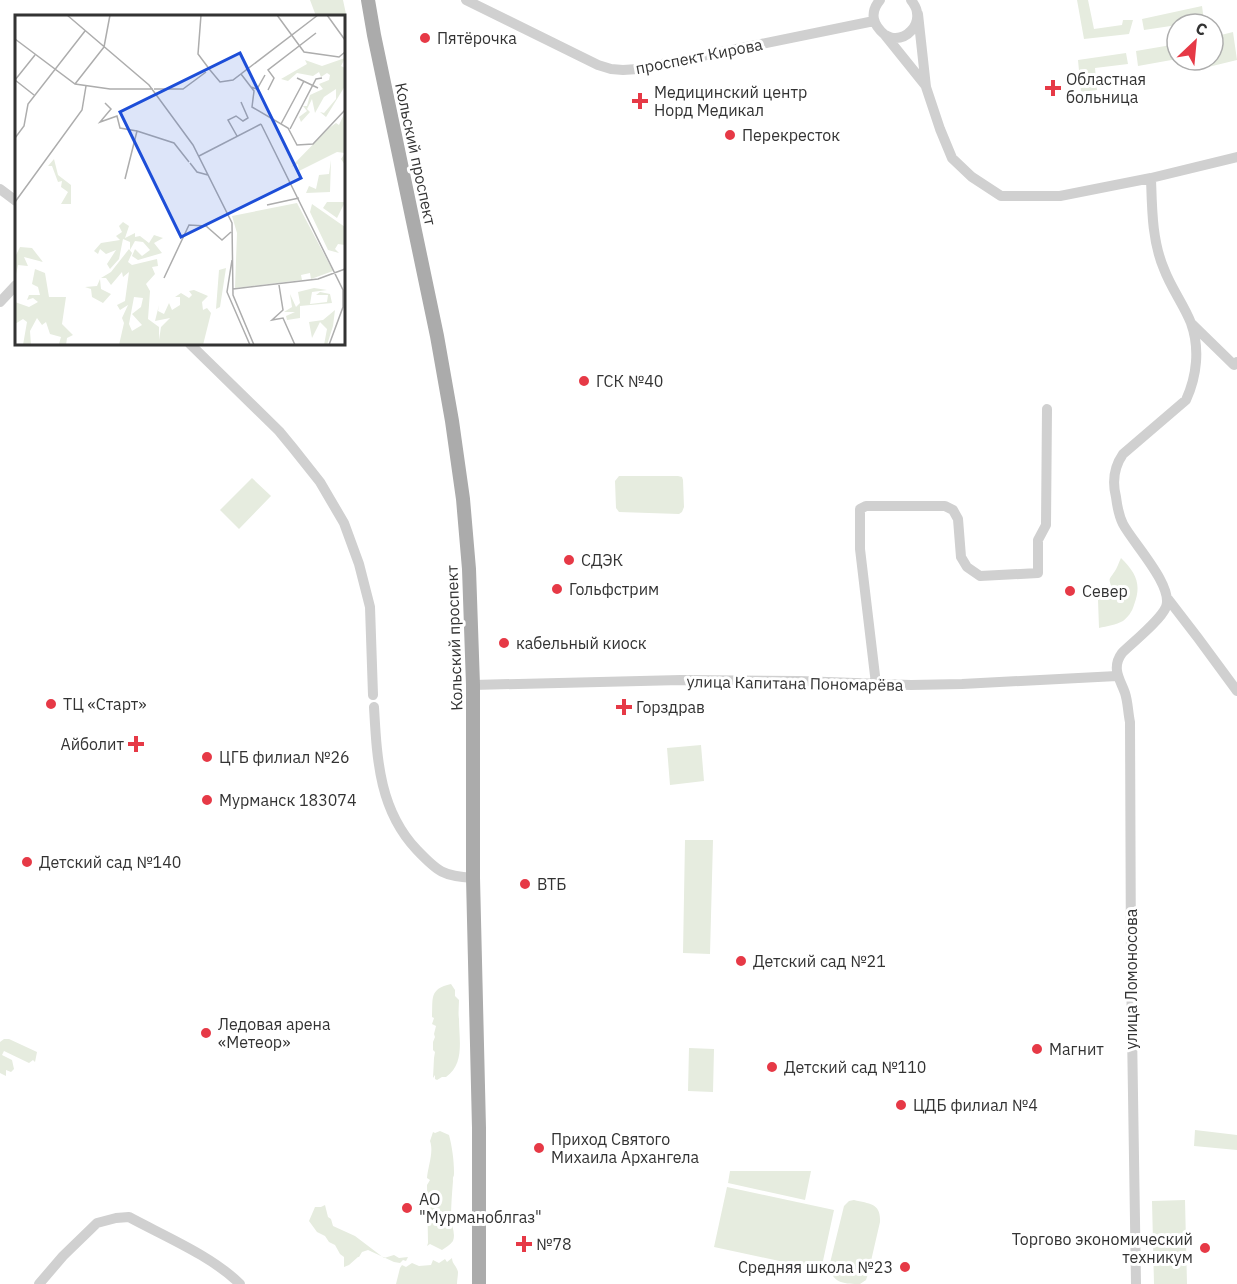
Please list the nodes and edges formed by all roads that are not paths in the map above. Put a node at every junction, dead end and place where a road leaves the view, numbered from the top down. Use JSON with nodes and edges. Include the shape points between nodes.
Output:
{"nodes":[{"id":1,"x":368,"y":0,"type":"edge"},
{"id":2,"x":466,"y":0,"type":"edge"},
{"id":3,"x":880,"y":0,"type":"edge"},
{"id":4,"x":911,"y":0,"type":"edge"},
{"id":5,"x":918,"y":14,"type":"junction"},
{"id":6,"x":874,"y":21,"type":"junction"},
{"id":7,"x":885,"y":35,"type":"junction"},
{"id":8,"x":926,"y":87,"type":"junction"},
{"id":9,"x":1237,"y":157,"type":"edge"},
{"id":10,"x":1151,"y":178,"type":"junction"},
{"id":11,"x":0,"y":189,"type":"edge"},
{"id":12,"x":15,"y":200,"type":"edge"},
{"id":13,"x":15,"y":286,"type":"edge"},
{"id":14,"x":0,"y":302,"type":"edge"},
{"id":15,"x":1191,"y":323,"type":"junction"},
{"id":16,"x":191,"y":345,"type":"edge"},
{"id":17,"x":1237,"y":362,"type":"edge"},
{"id":18,"x":1047,"y":409,"type":"dead end"},
{"id":19,"x":1169,"y":605,"type":"junction"},
{"id":20,"x":1117,"y":676,"type":"junction"},
{"id":21,"x":876,"y":684,"type":"junction"},
{"id":22,"x":473,"y":685,"type":"junction"},
{"id":23,"x":1237,"y":691,"type":"edge"},
{"id":24,"x":373,"y":695,"type":"dead end"},
{"id":25,"x":374,"y":707,"type":"dead end"},
{"id":26,"x":473,"y":878,"type":"junction"},
{"id":27,"x":39,"y":1284,"type":"edge"},
{"id":28,"x":240,"y":1284,"type":"edge"},
{"id":29,"x":478,"y":1284,"type":"edge"},
{"id":30,"x":1136,"y":1284,"type":"edge"}],
"edges":[{"from":1,"to":22,"type":"main road","name":"Кольский проспект","via":[[452,421],[469,569]]},
{"from":2,"to":6,"type":"street","name":"проспект Кирова","via":[[589,61],[623,70]]},
{"from":3,"to":6,"type":"street","via":[[873,11]]},
{"from":4,"to":5,"type":"street"},
{"from":5,"to":7,"type":"street","via":[[910,33],[894,38]]},
{"from":5,"to":8,"type":"street"},
{"from":6,"to":7,"type":"street"},
{"from":7,"to":8,"type":"street"},
{"from":8,"to":10,"type":"street","via":[[952,158],[1001,196],[1060,196]]},
{"from":9,"to":10,"type":"street"},
{"from":10,"to":15,"type":"street","via":[[1153,226],[1163,268]]},
{"from":11,"to":12,"type":"street"},
{"from":13,"to":14,"type":"street"},
{"from":15,"to":17,"type":"street","via":[[1234,365]]},
{"from":15,"to":19,"type":"street","via":[[1197,345],[1196,362],[1186,400],[1124,453],[1114,477],[1122,522],[1163,584]]},
{"from":16,"to":24,"type":"street","via":[[279,431],[320,482],[344,523],[370,608]]},
{"from":18,"to":21,"type":"street","via":[[1046,525],[1038,540],[1038,573],[980,576],[967,567],[961,557],[958,519],[945,506],[860,509],[860,549]]},
{"from":19,"to":20,"type":"street","via":[[1122,653],[1116,665]]},
{"from":19,"to":23,"type":"street"},
{"from":20,"to":21,"type":"street","name":"улица Капитана Пономарёва"},
{"from":20,"to":30,"type":"street","name":"улица Ломоносова","via":[[1130,722]]},
{"from":21,"to":22,"type":"street","name":"улица Капитана Пономарёва","via":[[681,680]]},
{"from":22,"to":26,"type":"main road","name":"Кольский проспект"},
{"from":25,"to":26,"type":"street","via":[[382,784],[392,813],[409,842],[435,868],[452,877]]},
{"from":26,"to":29,"type":"main road","name":"Кольский проспект"},
{"from":27,"to":28,"type":"street","via":[[97,1223],[129,1217],[213,1262]]}]}
